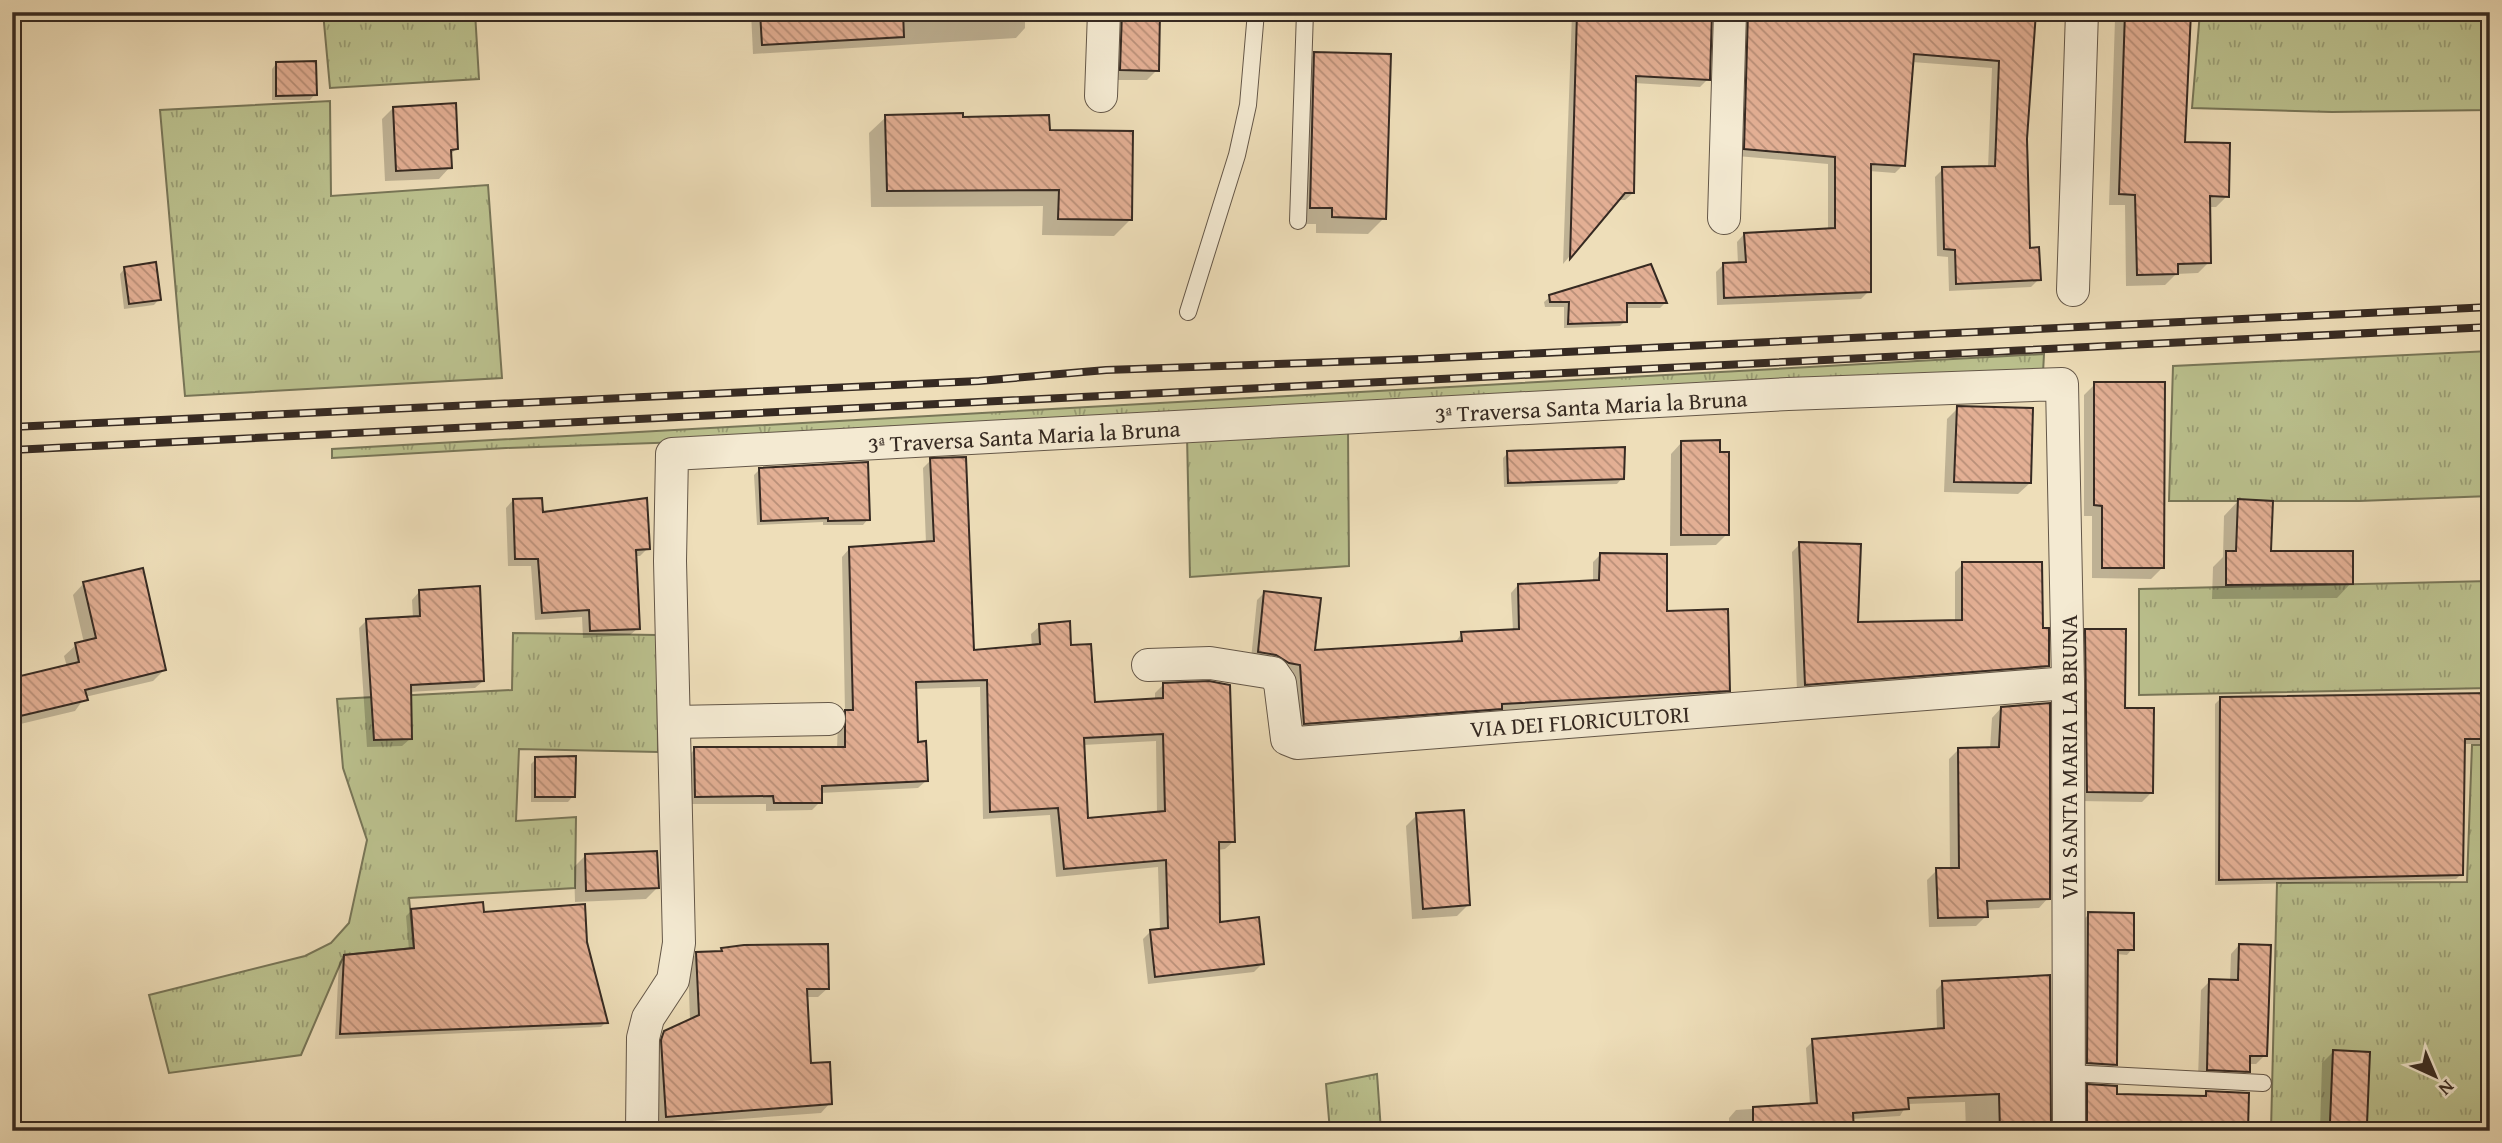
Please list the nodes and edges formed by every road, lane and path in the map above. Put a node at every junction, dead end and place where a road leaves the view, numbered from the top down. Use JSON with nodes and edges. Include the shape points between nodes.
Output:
{"nodes":[{"id":1,"x":1104,"y":12,"type":"edge"},
{"id":2,"x":1256,"y":12,"type":"edge"},
{"id":3,"x":1305,"y":12,"type":"edge"},
{"id":4,"x":1730,"y":12,"type":"edge"},
{"id":5,"x":2082,"y":12,"type":"edge"},
{"id":6,"x":1101,"y":96,"type":"dead end"},
{"id":7,"x":1724,"y":218,"type":"dead end"},
{"id":8,"x":1298,"y":221,"type":"dead end"},
{"id":9,"x":2073,"y":290,"type":"dead end"},
{"id":10,"x":1188,"y":312,"type":"dead end"},
{"id":11,"x":2062,"y":384,"type":"joint"},
{"id":12,"x":1148,"y":665,"type":"dead end"},
{"id":13,"x":2068,"y":683,"type":"junction"},
{"id":14,"x":829,"y":719,"type":"dead end"},
{"id":15,"x":674,"y":722,"type":"junction"},
{"id":16,"x":2069,"y":1073,"type":"junction"},
{"id":17,"x":2263,"y":1083,"type":"dead end"},
{"id":18,"x":642,"y":1131,"type":"edge"},
{"id":19,"x":2068,"y":1131,"type":"edge"}],
"edges":[{"from":1,"to":6,"type":"street"},
{"from":2,"to":10,"type":"lane","via":[[1248,105],[1237,155]]},
{"from":3,"to":8,"type":"lane"},
{"from":4,"to":7,"type":"street"},
{"from":5,"to":9,"type":"street"},
{"from":11,"to":13,"type":"street","name":"VIA SANTA MARIA LA BRUNA"},
{"from":11,"to":15,"type":"street","name":"3ª Traversa Santa Maria la Bruna","via":[[672,454]]},
{"from":12,"to":13,"type":"street","name":"VIA DEI FLORICULTORI","via":[[1210,663],[1273,673],[1280,683],[1287,739],[1297,743]]},
{"from":13,"to":16,"type":"street","name":"VIA SANTA MARIA LA BRUNA"},
{"from":14,"to":15,"type":"street"},
{"from":15,"to":18,"type":"street","name":"3ª Traversa Santa Maria la Bruna","via":[[679,943],[673,980],[648,1018],[643,1038]]},
{"from":16,"to":17,"type":"lane"},
{"from":16,"to":19,"type":"street","name":"VIA SANTA MARIA LA BRUNA"}]}
